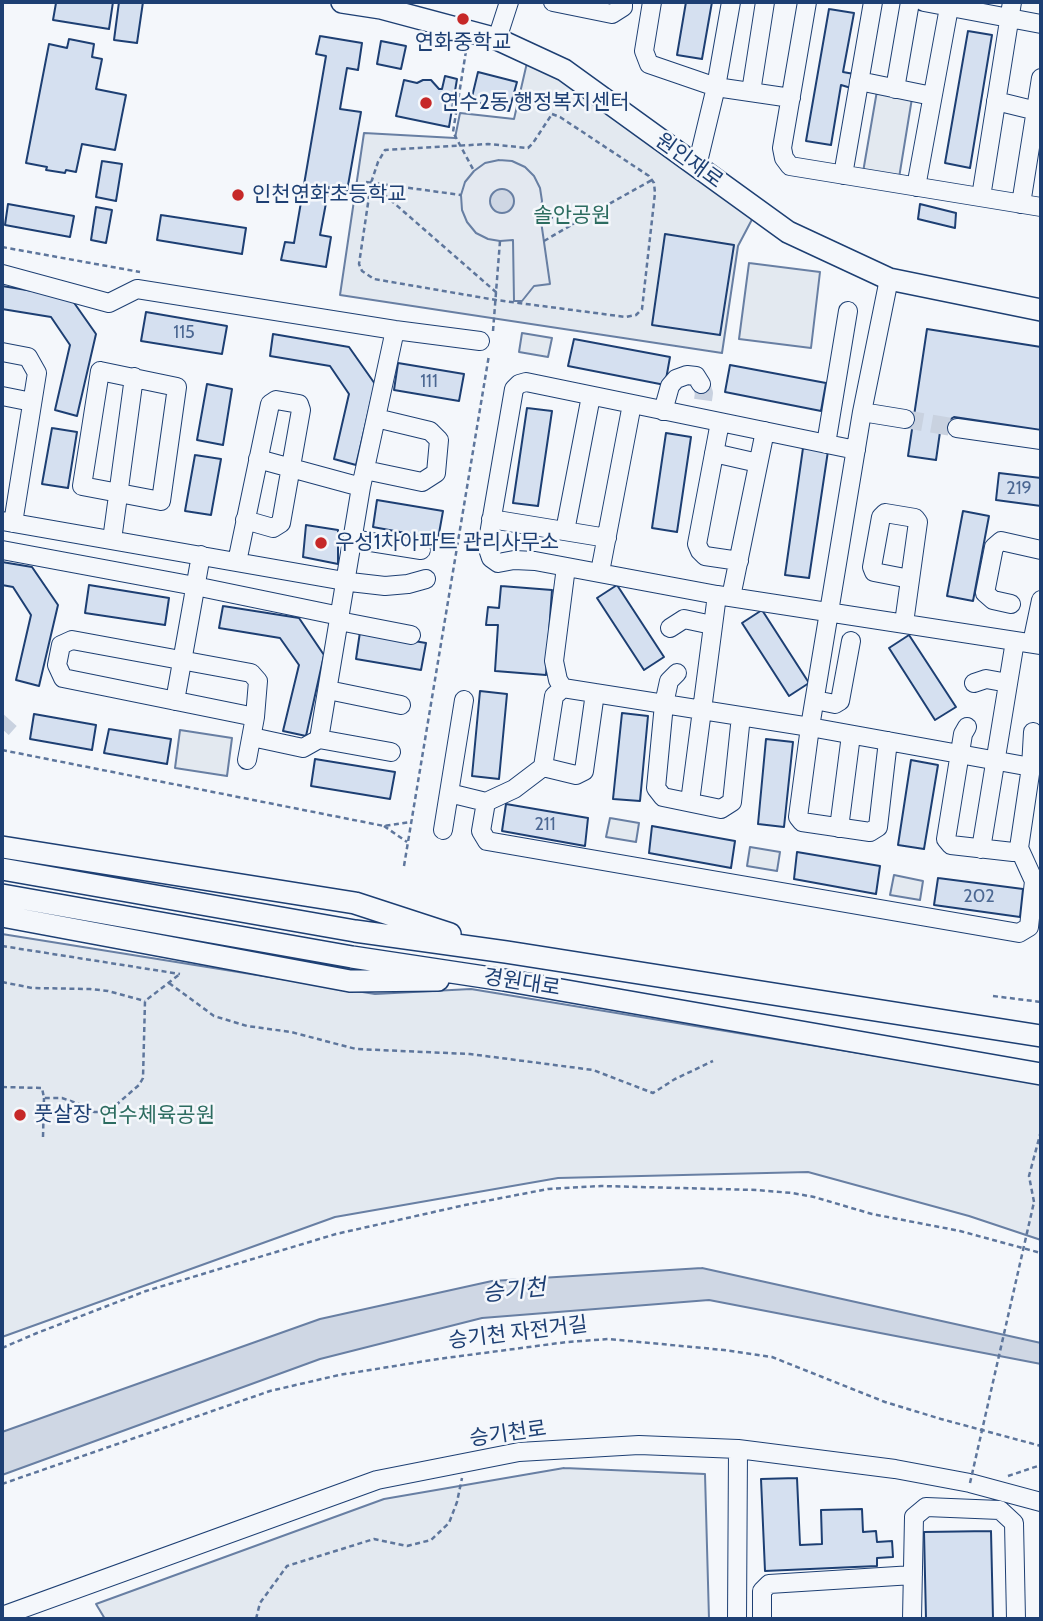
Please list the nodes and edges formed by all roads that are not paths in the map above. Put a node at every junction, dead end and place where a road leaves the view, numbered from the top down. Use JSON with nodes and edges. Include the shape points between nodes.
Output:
{"nodes":[{"id":1,"x":342,"y":2,"type":"edge"},
{"id":2,"x":509,"y":2,"type":"edge"},
{"id":3,"x":553,"y":2,"type":"edge"},
{"id":4,"x":624,"y":2,"type":"edge"},
{"id":5,"x":652,"y":2,"type":"edge"},
{"id":6,"x":731,"y":2,"type":"edge"},
{"id":7,"x":765,"y":2,"type":"edge"},
{"id":8,"x":807,"y":2,"type":"edge"},
{"id":9,"x":873,"y":2,"type":"edge"},
{"id":10,"x":910,"y":2,"type":"edge"},
{"id":11,"x":924,"y":2,"type":"edge"},
{"id":12,"x":949,"y":4,"type":"edge"},
{"id":13,"x":584,"y":5,"type":"edge"},
{"id":14,"x":1011,"y":10,"type":"edge"},
{"id":15,"x":1041,"y":24,"type":"edge"},
{"id":16,"x":497,"y":39,"type":"junction"},
{"id":17,"x":1041,"y":78,"type":"edge"},
{"id":18,"x":859,"y":81,"type":"junction"},
{"id":19,"x":716,"y":87,"type":"junction"},
{"id":20,"x":895,"y":89,"type":"junction"},
{"id":21,"x":751,"y":92,"type":"junction"},
{"id":22,"x":933,"y":96,"type":"junction"},
{"id":23,"x":790,"y":98,"type":"junction"},
{"id":24,"x":996,"y":102,"type":"junction"},
{"id":25,"x":1039,"y":112,"type":"edge"},
{"id":26,"x":697,"y":166,"type":"junction"},
{"id":27,"x":843,"y":175,"type":"junction"},
{"id":28,"x":916,"y":187,"type":"junction"},
{"id":29,"x":981,"y":197,"type":"junction"},
{"id":30,"x":1021,"y":204,"type":"junction"},
{"id":31,"x":1041,"y":207,"type":"edge"},
{"id":32,"x":2,"y":274,"type":"edge"},
{"id":33,"x":889,"y":279,"type":"junction"},
{"id":34,"x":1041,"y":310,"type":"edge"},
{"id":35,"x":848,"y":311,"type":"dead end"},
{"id":36,"x":395,"y":330,"type":"junction"},
{"id":37,"x":487,"y":343,"type":"road end"},
{"id":38,"x":2,"y":352,"type":"edge"},
{"id":39,"x":134,"y":377,"type":"junction"},
{"id":40,"x":701,"y":384,"type":"dead end"},
{"id":41,"x":2,"y":396,"type":"edge"},
{"id":42,"x":591,"y":396,"type":"junction"},
{"id":43,"x":32,"y":402,"type":"junction"},
{"id":44,"x":632,"y":404,"type":"junction"},
{"id":45,"x":663,"y":411,"type":"junction"},
{"id":46,"x":862,"y":412,"type":"junction"},
{"id":47,"x":376,"y":418,"type":"junction"},
{"id":48,"x":905,"y":419,"type":"tunnel mouth"},
{"id":49,"x":720,"y":422,"type":"junction"},
{"id":50,"x":957,"y":428,"type":"tunnel mouth"},
{"id":51,"x":765,"y":431,"type":"junction"},
{"id":52,"x":1041,"y":440,"type":"edge"},
{"id":53,"x":826,"y":444,"type":"junction"},
{"id":54,"x":856,"y":450,"type":"junction"},
{"id":55,"x":714,"y":453,"type":"junction"},
{"id":56,"x":258,"y":459,"type":"junction"},
{"id":57,"x":758,"y":463,"type":"junction"},
{"id":58,"x":291,"y":468,"type":"junction"},
{"id":59,"x":363,"y":478,"type":"junction"},
{"id":60,"x":118,"y":492,"type":"junction"},
{"id":61,"x":491,"y":519,"type":"junction"},
{"id":62,"x":246,"y":520,"type":"junction"},
{"id":63,"x":8,"y":522,"type":"edge"},
{"id":64,"x":565,"y":531,"type":"junction"},
{"id":65,"x":607,"y":538,"type":"junction"},
{"id":66,"x":352,"y":539,"type":"junction"},
{"id":67,"x":112,"y":540,"type":"junction"},
{"id":68,"x":2,"y":550,"type":"edge"},
{"id":69,"x":421,"y":550,"type":"dead end"},
{"id":70,"x":1041,"y":550,"type":"edge"},
{"id":71,"x":201,"y":555,"type":"junction"},
{"id":72,"x":738,"y":561,"type":"junction"},
{"id":73,"x":237,"y":562,"type":"junction"},
{"id":74,"x":566,"y":567,"type":"junction"},
{"id":75,"x":600,"y":572,"type":"junction"},
{"id":76,"x":426,"y":579,"type":"dead end"},
{"id":77,"x":910,"y":579,"type":"dead end"},
{"id":78,"x":346,"y":581,"type":"junction"},
{"id":79,"x":195,"y":586,"type":"junction"},
{"id":80,"x":724,"y":596,"type":"junction"},
{"id":81,"x":1041,"y":600,"type":"edge"},
{"id":82,"x":1011,"y":604,"type":"dead end"},
{"id":83,"x":830,"y":612,"type":"junction"},
{"id":84,"x":339,"y":619,"type":"junction"},
{"id":85,"x":904,"y":623,"type":"junction"},
{"id":86,"x":712,"y":625,"type":"junction"},
{"id":87,"x":670,"y":628,"type":"dead end"},
{"id":88,"x":411,"y":635,"type":"dead end"},
{"id":89,"x":850,"y":641,"type":"dead end"},
{"id":90,"x":1030,"y":643,"type":"edge"},
{"id":91,"x":182,"y":662,"type":"junction"},
{"id":92,"x":677,"y":673,"type":"dead end"},
{"id":93,"x":974,"y":683,"type":"dead end"},
{"id":94,"x":1008,"y":683,"type":"junction"},
{"id":95,"x":564,"y":688,"type":"junction"},
{"id":96,"x":328,"y":690,"type":"junction"},
{"id":97,"x":595,"y":693,"type":"junction"},
{"id":98,"x":464,"y":700,"type":"dead end"},
{"id":99,"x":815,"y":700,"type":"junction"},
{"id":100,"x":175,"y":701,"type":"junction"},
{"id":101,"x":664,"y":704,"type":"junction"},
{"id":102,"x":401,"y":705,"type":"dead end"},
{"id":103,"x":701,"y":710,"type":"junction"},
{"id":104,"x":741,"y":716,"type":"junction"},
{"id":105,"x":255,"y":717,"type":"junction"},
{"id":106,"x":810,"y":727,"type":"junction"},
{"id":107,"x":967,"y":727,"type":"dead end"},
{"id":108,"x":1033,"y":732,"type":"dead end"},
{"id":109,"x":851,"y":735,"type":"junction"},
{"id":110,"x":252,"y":737,"type":"junction"},
{"id":111,"x":319,"y":739,"type":"junction"},
{"id":112,"x":888,"y":741,"type":"junction"},
{"id":113,"x":391,"y":752,"type":"dead end"},
{"id":114,"x":961,"y":755,"type":"junction"},
{"id":115,"x":247,"y":760,"type":"dead end"},
{"id":116,"x":995,"y":761,"type":"junction"},
{"id":117,"x":543,"y":767,"type":"junction"},
{"id":118,"x":1031,"y":767,"type":"junction"},
{"id":119,"x":449,"y":793,"type":"junction"},
{"id":120,"x":486,"y":802,"type":"junction"},
{"id":121,"x":690,"y":803,"type":"junction"},
{"id":122,"x":839,"y":828,"type":"junction"},
{"id":123,"x":443,"y":830,"type":"dead end"},
{"id":124,"x":2,"y":847,"type":"edge"},
{"id":125,"x":1019,"y":848,"type":"junction"},
{"id":126,"x":981,"y":849,"type":"junction"},
{"id":127,"x":2,"y":869,"type":"edge"},
{"id":128,"x":2,"y":895,"type":"edge"},
{"id":129,"x":2,"y":916,"type":"edge"},
{"id":130,"x":506,"y":952,"type":"junction"},
{"id":131,"x":504,"y":979,"type":"junction"},
{"id":132,"x":1041,"y":1036,"type":"edge"},
{"id":133,"x":1041,"y":1074,"type":"edge"},
{"id":134,"x":738,"y":1449,"type":"junction"},
{"id":135,"x":1041,"y":1502,"type":"edge"},
{"id":136,"x":913,"y":1575,"type":"junction"},
{"id":137,"x":2,"y":1616,"type":"edge"},
{"id":138,"x":737,"y":1619,"type":"edge"},
{"id":139,"x":762,"y":1619,"type":"edge"},
{"id":140,"x":912,"y":1619,"type":"edge"},
{"id":141,"x":1016,"y":1619,"type":"edge"}],
"edges":[{"from":1,"to":16,"type":"main road","name":"원인재로"},
{"from":2,"to":16,"type":"street"},
{"from":3,"to":13,"type":"street"},
{"from":4,"to":13,"type":"street","via":[[612,14]]},
{"from":5,"to":19,"type":"street","via":[[644,51],[649,64]]},
{"from":6,"to":19,"type":"street"},
{"from":7,"to":21,"type":"street"},
{"from":8,"to":23,"type":"street"},
{"from":9,"to":18,"type":"street"},
{"from":10,"to":20,"type":"street"},
{"from":11,"to":12,"type":"street"},
{"from":12,"to":14,"type":"street"},
{"from":12,"to":22,"type":"street"},
{"from":14,"to":15,"type":"street"},
{"from":14,"to":24,"type":"street"},
{"from":16,"to":26,"type":"main road","name":"원인재로","via":[[564,70]]},
{"from":17,"to":25,"type":"street"},
{"from":18,"to":20,"type":"street"},
{"from":18,"to":27,"type":"street"},
{"from":19,"to":21,"type":"street"},
{"from":19,"to":26,"type":"street"},
{"from":20,"to":22,"type":"street"},
{"from":21,"to":23,"type":"street"},
{"from":22,"to":28,"type":"street"},
{"from":23,"to":27,"type":"street","via":[[784,158],[790,166]]},
{"from":24,"to":25,"type":"street"},
{"from":24,"to":29,"type":"street"},
{"from":25,"to":30,"type":"street"},
{"from":26,"to":33,"type":"main road","name":"원인재로","via":[[788,232]]},
{"from":27,"to":28,"type":"street"},
{"from":28,"to":29,"type":"street"},
{"from":29,"to":30,"type":"street"},
{"from":30,"to":31,"type":"street"},
{"from":32,"to":36,"type":"street","via":[[110,303],[137,289]]},
{"from":33,"to":34,"type":"main road","name":"원인재로"},
{"from":33,"to":46,"type":"street"},
{"from":35,"to":53,"type":"street"},
{"from":36,"to":37,"type":"street"},
{"from":36,"to":47,"type":"street"},
{"from":38,"to":43,"type":"street","via":[[28,357],[37,373]]},
{"from":39,"to":60,"type":"street"},
{"from":39,"to":60,"type":"street","via":[[100,371],[82,486]]},
{"from":39,"to":60,"type":"street","via":[[177,387],[161,500]]},
{"from":40,"to":45,"type":"street","via":[[696,376],[676,379]]},
{"from":41,"to":43,"type":"street"},
{"from":42,"to":44,"type":"street"},
{"from":42,"to":61,"type":"street","via":[[526,382],[514,389]]},
{"from":42,"to":64,"type":"street"},
{"from":43,"to":63,"type":"street"},
{"from":44,"to":45,"type":"street"},
{"from":44,"to":65,"type":"street"},
{"from":45,"to":49,"type":"street"},
{"from":46,"to":48,"type":"street"},
{"from":46,"to":54,"type":"street"},
{"from":47,"to":59,"type":"street"},
{"from":47,"to":59,"type":"street","via":[[429,431],[439,440],[436,473],[422,482]]},
{"from":49,"to":51,"type":"street"},
{"from":49,"to":55,"type":"street"},
{"from":50,"to":52,"type":"street"},
{"from":51,"to":53,"type":"street"},
{"from":51,"to":57,"type":"street"},
{"from":53,"to":54,"type":"street"},
{"from":54,"to":83,"type":"street"},
{"from":55,"to":57,"type":"street"},
{"from":55,"to":72,"type":"street","via":[[698,544],[705,556]]},
{"from":56,"to":58,"type":"street"},
{"from":56,"to":58,"type":"street","via":[[270,404],[275,400],[299,404]]},
{"from":56,"to":62,"type":"street"},
{"from":57,"to":72,"type":"street"},
{"from":58,"to":59,"type":"street"},
{"from":58,"to":62,"type":"street","via":[[281,523],[273,528]]},
{"from":59,"to":66,"type":"street"},
{"from":60,"to":67,"type":"street"},
{"from":61,"to":64,"type":"street"},
{"from":61,"to":74,"type":"street","via":[[487,547],[498,563],[535,561]]},
{"from":62,"to":73,"type":"street"},
{"from":63,"to":67,"type":"street"},
{"from":64,"to":65,"type":"street"},
{"from":65,"to":75,"type":"street"},
{"from":66,"to":69,"type":"street"},
{"from":66,"to":78,"type":"street"},
{"from":67,"to":71,"type":"street"},
{"from":68,"to":79,"type":"street"},
{"from":70,"to":82,"type":"street","via":[[1001,541],[994,547],[985,593]]},
{"from":71,"to":73,"type":"street"},
{"from":71,"to":79,"type":"street"},
{"from":72,"to":80,"type":"street"},
{"from":73,"to":78,"type":"street"},
{"from":74,"to":75,"type":"street"},
{"from":74,"to":95,"type":"street","via":[[554,661]]},
{"from":75,"to":80,"type":"street"},
{"from":76,"to":78,"type":"street","via":[[385,586]]},
{"from":77,"to":85,"type":"street"},
{"from":78,"to":84,"type":"street"},
{"from":79,"to":84,"type":"street"},
{"from":79,"to":91,"type":"street"},
{"from":80,"to":83,"type":"street"},
{"from":80,"to":86,"type":"street"},
{"from":81,"to":90,"type":"street"},
{"from":83,"to":85,"type":"street"},
{"from":83,"to":99,"type":"street"},
{"from":84,"to":88,"type":"street"},
{"from":84,"to":96,"type":"street"},
{"from":85,"to":90,"type":"street"},
{"from":86,"to":87,"type":"street","via":[[684,619]]},
{"from":86,"to":103,"type":"street"},
{"from":89,"to":99,"type":"street","via":[[840,701]]},
{"from":90,"to":94,"type":"street"},
{"from":91,"to":100,"type":"street"},
{"from":91,"to":100,"type":"street","via":[[72,640],[61,645],[57,665],[63,678]]},
{"from":91,"to":105,"type":"street","via":[[251,673],[258,681]]},
{"from":92,"to":101,"type":"street","via":[[669,681]]},
{"from":93,"to":94,"type":"street","via":[[986,679]]},
{"from":94,"to":116,"type":"street"},
{"from":95,"to":97,"type":"street"},
{"from":95,"to":117,"type":"street","via":[[554,696]]},
{"from":96,"to":102,"type":"street"},
{"from":96,"to":111,"type":"street"},
{"from":97,"to":101,"type":"street"},
{"from":97,"to":117,"type":"street","via":[[584,771],[576,775]]},
{"from":98,"to":119,"type":"street"},
{"from":99,"to":106,"type":"street"},
{"from":100,"to":105,"type":"street"},
{"from":101,"to":103,"type":"street"},
{"from":101,"to":121,"type":"street","via":[[656,788],[663,797]]},
{"from":103,"to":104,"type":"street"},
{"from":103,"to":121,"type":"street"},
{"from":104,"to":106,"type":"street"},
{"from":104,"to":121,"type":"street","via":[[732,802],[721,809]]},
{"from":105,"to":110,"type":"street"},
{"from":106,"to":109,"type":"street"},
{"from":106,"to":122,"type":"street","via":[[798,817],[802,822]]},
{"from":107,"to":114,"type":"street"},
{"from":108,"to":118,"type":"street"},
{"from":109,"to":112,"type":"street"},
{"from":109,"to":122,"type":"street"},
{"from":110,"to":111,"type":"street","via":[[303,748]]},
{"from":110,"to":115,"type":"street"},
{"from":111,"to":113,"type":"street"},
{"from":112,"to":114,"type":"street"},
{"from":112,"to":122,"type":"street","via":[[878,827],[870,832]]},
{"from":114,"to":116,"type":"street"},
{"from":114,"to":126,"type":"street","via":[[946,839],[951,845]]},
{"from":116,"to":118,"type":"street"},
{"from":116,"to":126,"type":"street"},
{"from":117,"to":120,"type":"street","via":[[514,789]]},
{"from":118,"to":125,"type":"street"},
{"from":119,"to":120,"type":"street"},
{"from":119,"to":123,"type":"street"},
{"from":120,"to":125,"type":"street","via":[[481,831],[487,841],[1019,933],[1029,927],[1034,881]]},
{"from":124,"to":130,"type":"main road","via":[[355,903]]},
{"from":125,"to":126,"type":"street","via":[[1013,852]]},
{"from":127,"to":130,"type":"main road","name":"경원대로","via":[[355,931]]},
{"from":128,"to":131,"type":"main road","name":"경원대로"},
{"from":129,"to":131,"type":"main road","via":[[350,981]]},
{"from":130,"to":132,"type":"main road","name":"경원대로"},
{"from":131,"to":133,"type":"main road","name":"경원대로"},
{"from":134,"to":135,"type":"street","name":"승기천로","via":[[895,1469]]},
{"from":134,"to":137,"type":"street","name":"승기천로","via":[[639,1445],[519,1452],[377,1480]]},
{"from":134,"to":138,"type":"street"},
{"from":136,"to":139,"type":"street","via":[[769,1584],[762,1591]]},
{"from":136,"to":140,"type":"street"},
{"from":136,"to":141,"type":"street","via":[[914,1517],[926,1507],[1000,1510],[1014,1523]]}]}
